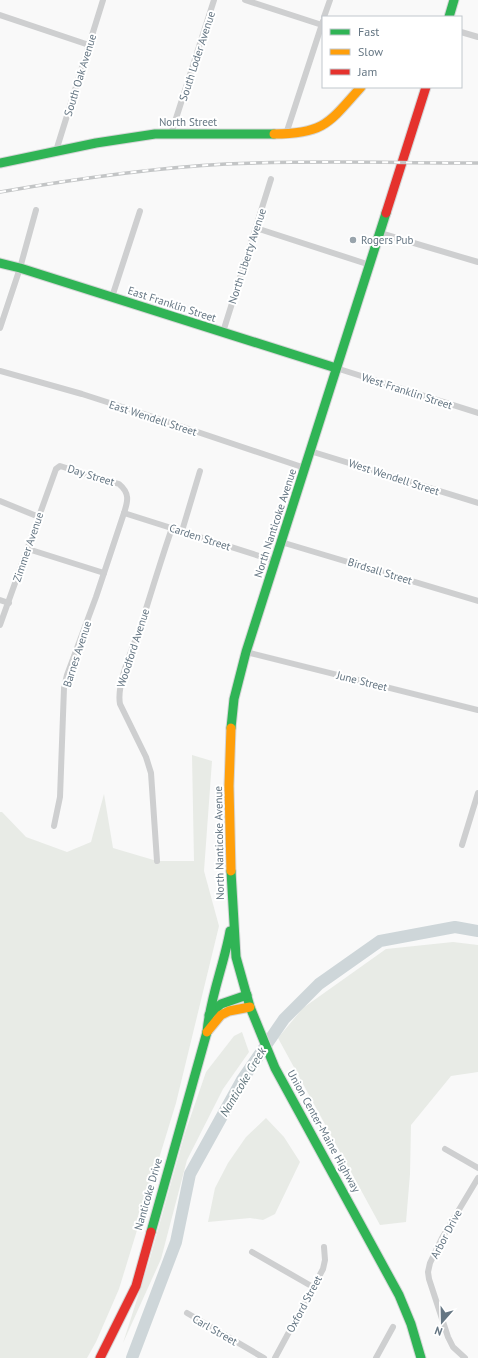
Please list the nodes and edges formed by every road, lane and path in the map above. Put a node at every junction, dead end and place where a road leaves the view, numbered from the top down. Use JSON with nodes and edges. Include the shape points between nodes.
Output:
{"nodes":[{"id":1,"x":103,"y":0,"type":"edge"},
{"id":2,"x":214,"y":0,"type":"edge"},
{"id":3,"x":245,"y":0,"type":"edge"},
{"id":4,"x":330,"y":0,"type":"edge"},
{"id":5,"x":454,"y":0,"type":"edge"},
{"id":6,"x":0,"y":15,"type":"edge"},
{"id":7,"x":324,"y":16,"type":"edge"},
{"id":8,"x":449,"y":16,"type":"edge"},
{"id":9,"x":322,"y":23,"type":"edge"},
{"id":10,"x":462,"y":32,"type":"edge"},
{"id":11,"x":478,"y":37,"type":"edge"},
{"id":12,"x":89,"y":45,"type":"junction"},
{"id":13,"x":360,"y":88,"type":"edge"},
{"id":14,"x":426,"y":88,"type":"edge"},
{"id":15,"x":171,"y":134,"type":"junction"},
{"id":16,"x":286,"y":134,"type":"junction"},
{"id":17,"x":56,"y":151,"type":"junction"},
{"id":18,"x":0,"y":163,"type":"edge"},
{"id":19,"x":271,"y":179,"type":"dead end"},
{"id":20,"x":36,"y":210,"type":"dead end"},
{"id":21,"x":140,"y":211,"type":"dead end"},
{"id":22,"x":256,"y":228,"type":"junction"},
{"id":23,"x":380,"y":233,"type":"junction"},
{"id":24,"x":478,"y":262,"type":"edge"},
{"id":25,"x":0,"y":263,"type":"edge"},
{"id":26,"x":370,"y":265,"type":"junction"},
{"id":27,"x":20,"y":268,"type":"junction"},
{"id":28,"x":112,"y":297,"type":"junction"},
{"id":29,"x":0,"y":328,"type":"edge"},
{"id":30,"x":223,"y":332,"type":"junction"},
{"id":31,"x":336,"y":368,"type":"junction"},
{"id":32,"x":0,"y":372,"type":"edge"},
{"id":33,"x":478,"y":413,"type":"edge"},
{"id":34,"x":310,"y":451,"type":"junction"},
{"id":35,"x":305,"y":468,"type":"junction"},
{"id":36,"x":56,"y":469,"type":"joint"},
{"id":37,"x":200,"y":471,"type":"dead end"},
{"id":38,"x":125,"y":488,"type":"joint"},
{"id":39,"x":0,"y":501,"type":"edge"},
{"id":40,"x":478,"y":504,"type":"edge"},
{"id":41,"x":124,"y":513,"type":"junction"},
{"id":42,"x":39,"y":517,"type":"junction"},
{"id":43,"x":172,"y":528,"type":"junction"},
{"id":44,"x":182,"y":531,"type":"junction"},
{"id":45,"x":281,"y":542,"type":"junction"},
{"id":46,"x":28,"y":549,"type":"junction"},
{"id":47,"x":275,"y":560,"type":"junction"},
{"id":48,"x":104,"y":573,"type":"junction"},
{"id":49,"x":0,"y":600,"type":"edge"},
{"id":50,"x":478,"y":600,"type":"edge"},
{"id":51,"x":9,"y":603,"type":"junction"},
{"id":52,"x":0,"y":625,"type":"edge"},
{"id":53,"x":246,"y":652,"type":"junction"},
{"id":54,"x":478,"y":710,"type":"edge"},
{"id":55,"x":478,"y":793,"type":"edge"},
{"id":56,"x":54,"y":826,"type":"dead end"},
{"id":57,"x":462,"y":845,"type":"dead end"},
{"id":58,"x":157,"y":861,"type":"dead end"},
{"id":59,"x":232,"y":907,"type":"junction"},
{"id":60,"x":247,"y":995,"type":"junction"},
{"id":61,"x":250,"y":1007,"type":"junction"},
{"id":62,"x":208,"y":1017,"type":"junction"},
{"id":63,"x":207,"y":1032,"type":"junction"},
{"id":64,"x":445,"y":1148,"type":"dead end"},
{"id":65,"x":478,"y":1168,"type":"edge"},
{"id":66,"x":478,"y":1178,"type":"edge"},
{"id":67,"x":324,"y":1247,"type":"dead end"},
{"id":68,"x":252,"y":1252,"type":"dead end"},
{"id":69,"x":314,"y":1287,"type":"junction"},
{"id":70,"x":187,"y":1313,"type":"dead end"},
{"id":71,"x":393,"y":1327,"type":"dead end"},
{"id":72,"x":100,"y":1358,"type":"edge"},
{"id":73,"x":264,"y":1358,"type":"edge"},
{"id":74,"x":275,"y":1358,"type":"edge"},
{"id":75,"x":376,"y":1358,"type":"edge"},
{"id":76,"x":420,"y":1358,"type":"edge"},
{"id":77,"x":464,"y":1358,"type":"edge"}],
"edges":[{"from":1,"to":12,"type":"street","name":"South Oak Avenue"},
{"from":2,"to":15,"type":"street","name":"South Loder Avenue"},
{"from":3,"to":9,"type":"street"},
{"from":4,"to":7,"type":"street"},
{"from":5,"to":8,"type":"main road"},
{"from":6,"to":12,"type":"street"},
{"from":9,"to":16,"type":"street"},
{"from":10,"to":11,"type":"street"},
{"from":12,"to":17,"type":"street","name":"South Oak Avenue"},
{"from":13,"to":16,"type":"main road","name":"North Street","via":[[332,120],[320,128]]},
{"from":14,"to":23,"type":"main road","name":"North Nanticoke Avenue"},
{"from":15,"to":16,"type":"main road","name":"North Street"},
{"from":15,"to":17,"type":"main road","name":"North Street","via":[[124,138]]},
{"from":17,"to":18,"type":"main road","name":"North Street"},
{"from":19,"to":22,"type":"street","name":"North Liberty Avenue"},
{"from":20,"to":27,"type":"street"},
{"from":21,"to":28,"type":"street"},
{"from":22,"to":26,"type":"street"},
{"from":22,"to":30,"type":"street","name":"North Liberty Avenue"},
{"from":23,"to":24,"type":"street"},
{"from":23,"to":26,"type":"main road","name":"North Nanticoke Avenue"},
{"from":25,"to":27,"type":"main road","name":"East Franklin Street"},
{"from":26,"to":31,"type":"main road","name":"North Nanticoke Avenue"},
{"from":27,"to":28,"type":"main road","name":"East Franklin Street"},
{"from":27,"to":29,"type":"street"},
{"from":28,"to":30,"type":"main road","name":"East Franklin Street"},
{"from":30,"to":31,"type":"main road","name":"East Franklin Street"},
{"from":31,"to":33,"type":"street","name":"West Franklin Street"},
{"from":31,"to":34,"type":"main road","name":"North Nanticoke Avenue"},
{"from":32,"to":35,"type":"street","name":"East Wendell Street","via":[[82,394]]},
{"from":34,"to":35,"type":"main road","name":"North Nanticoke Avenue"},
{"from":34,"to":40,"type":"street","name":"West Wendell Street"},
{"from":35,"to":45,"type":"main road","name":"North Nanticoke Avenue"},
{"from":36,"to":38,"type":"street","name":"Day Street","via":[[60,466]]},
{"from":36,"to":42,"type":"street","name":"Zimmer Avenue"},
{"from":37,"to":44,"type":"street"},
{"from":38,"to":41,"type":"street","name":"Barnes Avenue","via":[[127,502]]},
{"from":39,"to":42,"type":"street"},
{"from":41,"to":43,"type":"street","name":"Carden Street"},
{"from":41,"to":48,"type":"street","name":"Barnes Avenue"},
{"from":42,"to":46,"type":"street","name":"Zimmer Avenue"},
{"from":43,"to":44,"type":"street","name":"Carden Street"},
{"from":43,"to":58,"type":"street","name":"Woodford Avenue","via":[[120,684],[119,696],[120,704],[151,773]]},
{"from":44,"to":47,"type":"street","name":"Carden Street"},
{"from":45,"to":47,"type":"main road","name":"North Nanticoke Avenue"},
{"from":45,"to":50,"type":"street","name":"Birdsall Street"},
{"from":46,"to":48,"type":"street"},
{"from":46,"to":51,"type":"street","name":"Zimmer Avenue"},
{"from":47,"to":53,"type":"main road","name":"North Nanticoke Avenue"},
{"from":48,"to":56,"type":"street","name":"Barnes Avenue","via":[[64,688],[60,797]]},
{"from":49,"to":51,"type":"street"},
{"from":51,"to":52,"type":"street","name":"Zimmer Avenue"},
{"from":53,"to":54,"type":"street","name":"June Street"},
{"from":53,"to":59,"type":"main road","name":"North Nanticoke Avenue","via":[[234,699],[230,733]]},
{"from":55,"to":57,"type":"street"},
{"from":59,"to":60,"type":"main road","name":"Union Center-Maine Highway","via":[[236,956]]},
{"from":59,"to":62,"type":"main road","via":[[229,942]]},
{"from":60,"to":61,"type":"main road","name":"Union Center-Maine Highway"},
{"from":60,"to":62,"type":"main road","via":[[216,1006]]},
{"from":61,"to":63,"type":"main road","via":[[221,1015]]},
{"from":61,"to":76,"type":"main road","name":"Union Center-Maine Highway","via":[[276,1068],[399,1295],[411,1324]]},
{"from":62,"to":63,"type":"main road"},
{"from":63,"to":72,"type":"main road","name":"Nanticoke Drive","via":[[136,1286]]},
{"from":64,"to":65,"type":"street"},
{"from":66,"to":77,"type":"street","name":"Arbor Drive","via":[[442,1238],[428,1272],[448,1337],[453,1347]]},
{"from":67,"to":69,"type":"street","name":"Oxford Street","via":[[325,1260]]},
{"from":68,"to":69,"type":"street"},
{"from":69,"to":74,"type":"street","name":"Oxford Street"},
{"from":70,"to":73,"type":"street","name":"Carl Street"},
{"from":71,"to":75,"type":"street"}]}
